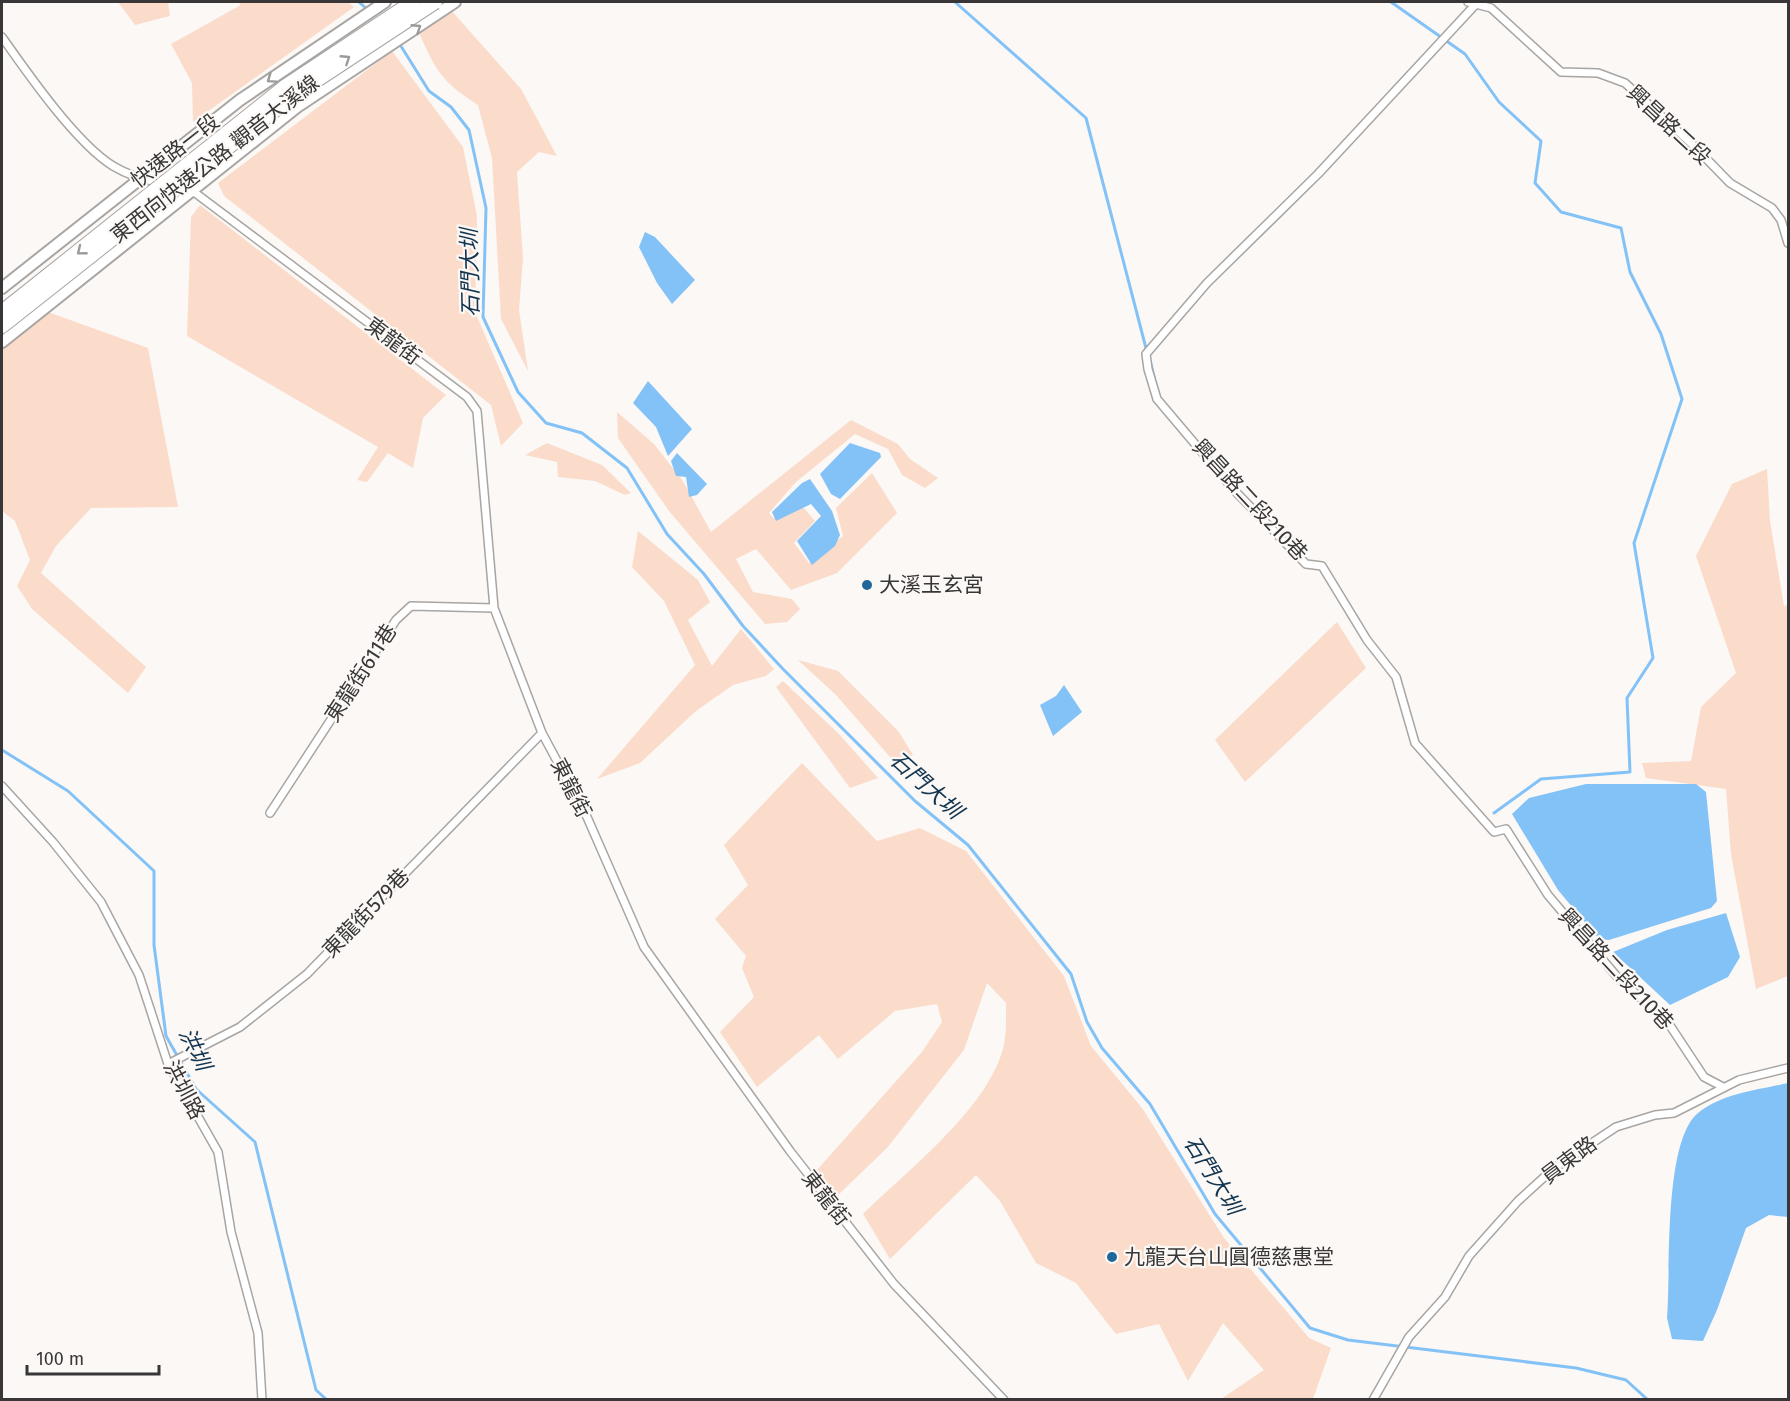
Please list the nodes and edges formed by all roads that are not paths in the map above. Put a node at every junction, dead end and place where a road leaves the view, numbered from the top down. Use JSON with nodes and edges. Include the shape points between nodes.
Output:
{"nodes":[{"id":1,"x":385,"y":2,"type":"edge"},
{"id":2,"x":413,"y":2,"type":"edge"},
{"id":3,"x":435,"y":2,"type":"edge"},
{"id":4,"x":454,"y":2,"type":"edge"},
{"id":5,"x":1468,"y":2,"type":"edge"},
{"id":6,"x":1476,"y":4,"type":"junction"},
{"id":7,"x":2,"y":37,"type":"edge"},
{"id":8,"x":140,"y":179,"type":"junction"},
{"id":9,"x":192,"y":189,"type":"junction"},
{"id":10,"x":1788,"y":243,"type":"edge"},
{"id":11,"x":2,"y":288,"type":"edge"},
{"id":12,"x":2,"y":312,"type":"edge"},
{"id":13,"x":2,"y":326,"type":"edge"},
{"id":14,"x":2,"y":342,"type":"edge"},
{"id":15,"x":494,"y":608,"type":"junction"},
{"id":16,"x":542,"y":733,"type":"junction"},
{"id":17,"x":2,"y":786,"type":"edge"},
{"id":18,"x":270,"y":813,"type":"dead end"},
{"id":19,"x":168,"y":1064,"type":"junction"},
{"id":20,"x":1788,"y":1068,"type":"edge"},
{"id":21,"x":1723,"y":1087,"type":"junction"},
{"id":22,"x":262,"y":1400,"type":"edge"},
{"id":23,"x":1004,"y":1400,"type":"edge"},
{"id":24,"x":1373,"y":1400,"type":"edge"}],
"edges":[{"from":1,"to":8,"type":"main road","name":"快速路一段","one_way":true,"via":[[240,100]]},
{"from":2,"to":12,"type":"highway","name":"東西向快速公路 觀音大溪線","one_way":true,"bridge":true,"via":[[286,86]]},
{"from":13,"to":3,"type":"highway","name":"東西向快速公路 觀音大溪線","one_way":true,"bridge":true,"via":[[303,89]]},
{"from":9,"to":4,"type":"main road","name":"快速路一段","one_way":true,"via":[[297,107]]},
{"from":5,"to":6,"type":"street","name":"興昌路二段"},
{"from":6,"to":10,"type":"street","name":"興昌路二段","via":[[1491,8],[1561,72],[1598,73],[1625,83],[1730,183],[1772,208],[1781,220]]},
{"from":6,"to":21,"type":"street","name":"興昌路二段210巷","via":[[1318,174],[1207,283],[1148,351],[1148,369],[1157,399],[1234,490],[1306,564],[1322,566],[1367,640],[1396,677],[1415,743],[1494,832],[1506,829],[1548,895],[1619,979],[1667,1021],[1704,1077]]},
{"from":7,"to":8,"type":"street","via":[[75,130],[112,166]]},
{"from":8,"to":9,"type":"street"},
{"from":8,"to":11,"type":"main road","name":"快速路一段"},
{"from":9,"to":14,"type":"main road","name":"快速路一段"},
{"from":9,"to":15,"type":"street","name":"東龍街","via":[[467,397],[477,411]]},
{"from":15,"to":16,"type":"street","name":"東龍街"},
{"from":15,"to":18,"type":"street","name":"東龍街611巷","via":[[411,606],[396,620]]},
{"from":16,"to":19,"type":"street","name":"東龍街579巷","via":[[307,974],[240,1027]]},
{"from":16,"to":23,"type":"street","name":"東龍街","via":[[651,956],[790,1151],[894,1284]]},
{"from":17,"to":19,"type":"street","name":"洪圳路","via":[[101,902],[139,975]]},
{"from":19,"to":22,"type":"street","name":"洪圳路","via":[[218,1152],[231,1232],[258,1333]]},
{"from":20,"to":21,"type":"street","name":"員東路"},
{"from":21,"to":24,"type":"street","name":"員東路","via":[[1674,1113],[1616,1127],[1553,1169],[1469,1256],[1445,1298],[1409,1337]]}]}
